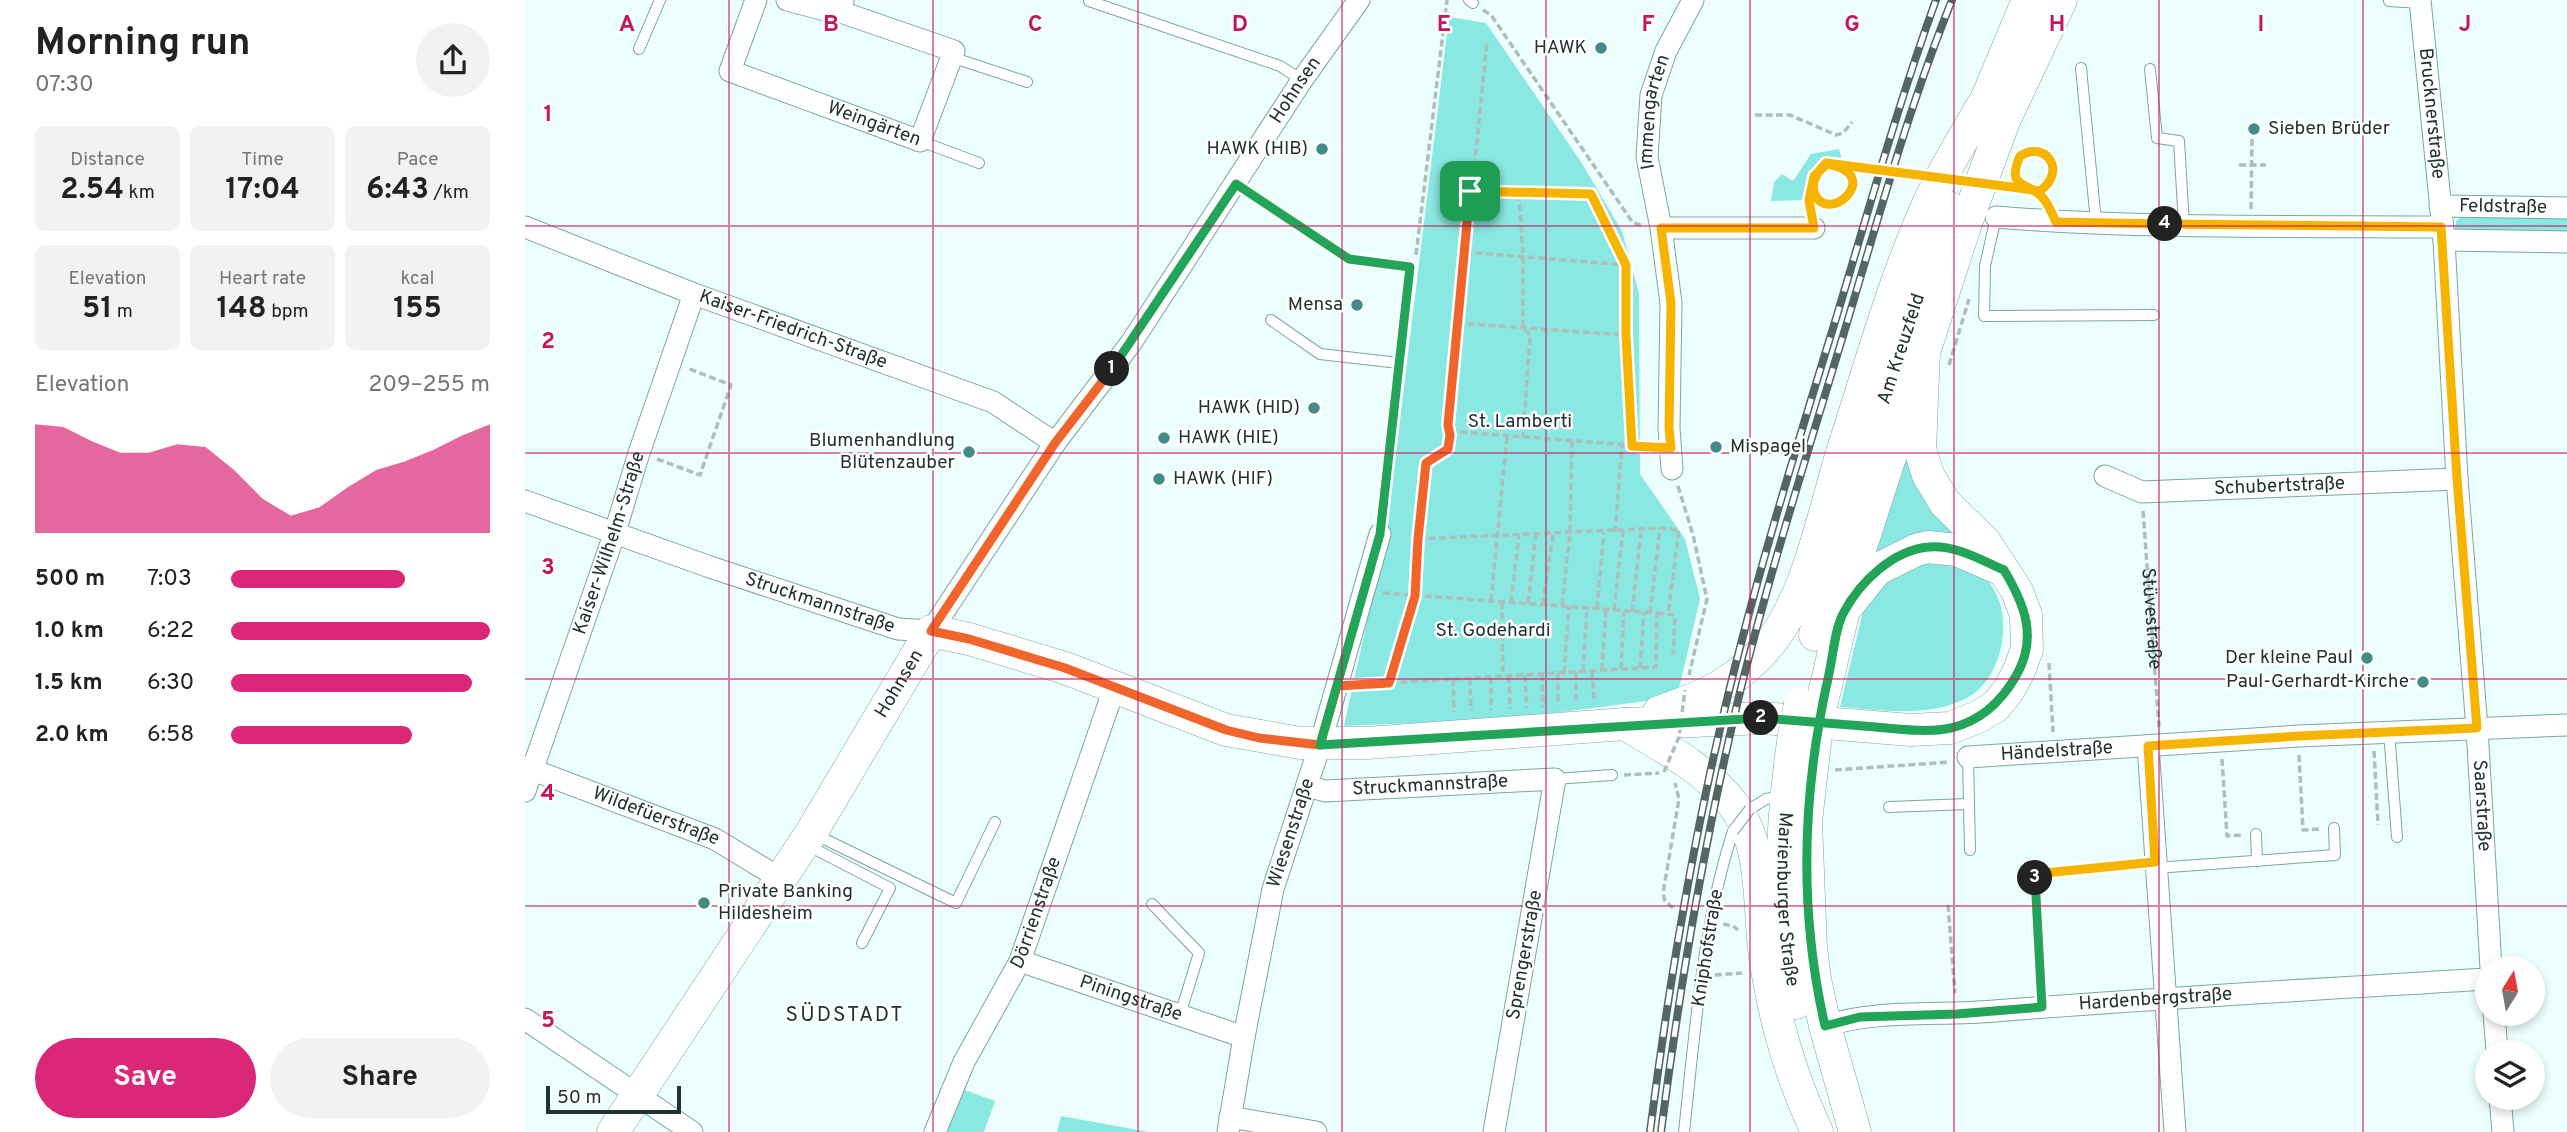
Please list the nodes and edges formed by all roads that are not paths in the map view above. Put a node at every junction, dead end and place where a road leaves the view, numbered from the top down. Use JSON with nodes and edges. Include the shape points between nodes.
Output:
{"nodes":[{"id":1,"x":660,"y":0,"type":"edge"},
{"id":2,"x":756,"y":0,"type":"edge"},
{"id":3,"x":787,"y":0,"type":"edge"},
{"id":4,"x":1359,"y":0,"type":"edge"},
{"id":5,"x":1692,"y":0,"type":"edge"},
{"id":6,"x":2028,"y":0,"type":"edge"},
{"id":7,"x":2061,"y":0,"type":"edge"},
{"id":8,"x":1089,"y":1,"type":"edge"},
{"id":9,"x":2389,"y":1,"type":"edge"},
{"id":10,"x":2420,"y":1,"type":"edge"},
{"id":11,"x":840,"y":5,"type":"edge"},
{"id":12,"x":639,"y":49,"type":"dead end"},
{"id":13,"x":951,"y":57,"type":"junction"},
{"id":14,"x":2081,"y":68,"type":"dead end"},
{"id":15,"x":2150,"y":69,"type":"dead end"},
{"id":16,"x":1302,"y":80,"type":"junction"},
{"id":17,"x":1027,"y":82,"type":"dead end"},
{"id":18,"x":1982,"y":106,"type":"junction"},
{"id":19,"x":921,"y":141,"type":"junction"},
{"id":20,"x":979,"y":163,"type":"dead end"},
{"id":21,"x":1236,"y":184,"type":"junction"},
{"id":22,"x":2567,"y":208,"type":"edge"},
{"id":23,"x":1996,"y":216,"type":"joint"},
{"id":24,"x":2096,"y":222,"type":"junction"},
{"id":25,"x":2442,"y":224,"type":"junction"},
{"id":26,"x":2184,"y":225,"type":"junction"},
{"id":27,"x":525,"y":227,"type":"edge"},
{"id":28,"x":1661,"y":228,"type":"junction"},
{"id":29,"x":1814,"y":228,"type":"road end"},
{"id":30,"x":2567,"y":242,"type":"edge"},
{"id":31,"x":694,"y":294,"type":"junction"},
{"id":32,"x":2154,"y":315,"type":"dead end"},
{"id":33,"x":1271,"y":320,"type":"dead end"},
{"id":34,"x":1924,"y":351,"type":"junction"},
{"id":35,"x":1399,"y":363,"type":"junction"},
{"id":36,"x":1055,"y":443,"type":"junction"},
{"id":37,"x":1672,"y":470,"type":"road end"},
{"id":38,"x":2105,"y":476,"type":"dead end"},
{"id":39,"x":2457,"y":479,"type":"junction"},
{"id":40,"x":525,"y":501,"type":"edge"},
{"id":41,"x":615,"y":532,"type":"junction"},
{"id":42,"x":1380,"y":534,"type":"joint"},
{"id":43,"x":2004,"y":570,"type":"junction"},
{"id":44,"x":1842,"y":614,"type":"junction"},
{"id":45,"x":931,"y":631,"type":"junction"},
{"id":46,"x":1115,"y":686,"type":"junction"},
{"id":47,"x":1811,"y":705,"type":"junction"},
{"id":48,"x":1625,"y":724,"type":"junction"},
{"id":49,"x":2567,"y":725,"type":"edge"},
{"id":50,"x":2477,"y":728,"type":"junction"},
{"id":51,"x":2381,"y":731,"type":"junction"},
{"id":52,"x":1320,"y":745,"type":"junction"},
{"id":53,"x":2154,"y":745,"type":"junction"},
{"id":54,"x":1813,"y":752,"type":"junction"},
{"id":55,"x":1968,"y":757,"type":"joint"},
{"id":56,"x":529,"y":768,"type":"edge"},
{"id":57,"x":1612,"y":775,"type":"road end"},
{"id":58,"x":1555,"y":779,"type":"junction"},
{"id":59,"x":1307,"y":786,"type":"junction"},
{"id":60,"x":525,"y":790,"type":"edge"},
{"id":61,"x":1786,"y":796,"type":"junction"},
{"id":62,"x":1968,"y":804,"type":"junction"},
{"id":63,"x":1889,"y":807,"type":"dead end"},
{"id":64,"x":995,"y":822,"type":"dead end"},
{"id":65,"x":2334,"y":828,"type":"dead end"},
{"id":66,"x":2256,"y":834,"type":"dead end"},
{"id":67,"x":2397,"y":837,"type":"dead end"},
{"id":68,"x":808,"y":838,"type":"junction"},
{"id":69,"x":1970,"y":850,"type":"dead end"},
{"id":70,"x":2257,"y":861,"type":"junction"},
{"id":71,"x":2155,"y":865,"type":"junction"},
{"id":72,"x":2035,"y":874,"type":"road end"},
{"id":73,"x":781,"y":879,"type":"junction"},
{"id":74,"x":1152,"y":904,"type":"dead end"},
{"id":75,"x":862,"y":943,"type":"dead end"},
{"id":76,"x":2490,"y":956,"type":"edge"},
{"id":77,"x":1020,"y":961,"type":"junction"},
{"id":78,"x":2475,"y":980,"type":"edge"},
{"id":79,"x":2165,"y":997,"type":"junction"},
{"id":80,"x":1180,"y":1015,"type":"junction"},
{"id":81,"x":525,"y":1019,"type":"edge"},
{"id":82,"x":1825,"y":1026,"type":"junction"},
{"id":83,"x":1244,"y":1037,"type":"junction"},
{"id":84,"x":639,"y":1095,"type":"junction"},
{"id":85,"x":2501,"y":1110,"type":"edge"},
{"id":86,"x":1229,"y":1125,"type":"edge"},
{"id":87,"x":613,"y":1132,"type":"edge"},
{"id":88,"x":692,"y":1132,"type":"edge"},
{"id":89,"x":935,"y":1132,"type":"edge"},
{"id":90,"x":1316,"y":1132,"type":"edge"},
{"id":91,"x":1494,"y":1132,"type":"edge"},
{"id":92,"x":1683,"y":1132,"type":"edge"},
{"id":93,"x":1817,"y":1132,"type":"edge"},
{"id":94,"x":1832,"y":1132,"type":"edge"},
{"id":95,"x":1855,"y":1132,"type":"edge"},
{"id":96,"x":2175,"y":1132,"type":"edge"},
{"id":97,"x":2503,"y":1132,"type":"edge"}],
"edges":[{"from":1,"to":12,"type":"lane"},
{"from":2,"to":19,"type":"street","name":"Weingärten","via":[[730,71]]},
{"from":3,"to":11,"type":"street","via":[[825,10]]},
{"from":4,"to":16,"type":"street","name":"Hohnsen"},
{"from":5,"to":28,"type":"street","name":"Immengarten","via":[[1666,51],[1651,95],[1647,157]]},
{"from":6,"to":18,"type":"main road","name":"Am Kreuzfeld"},
{"from":7,"to":34,"type":"main road","name":"Am Kreuzfeld","via":[[2004,121]]},
{"from":8,"to":16,"type":"lane","via":[[1280,66]]},
{"from":9,"to":10,"type":"lane"},
{"from":10,"to":25,"type":"street","name":"Brucknerstraße"},
{"from":11,"to":13,"type":"street","via":[[954,51]]},
{"from":13,"to":17,"type":"lane"},
{"from":13,"to":19,"type":"street","name":"Weingärten"},
{"from":14,"to":24,"type":"lane"},
{"from":15,"to":26,"type":"lane","via":[[2157,138],[2179,141]]},
{"from":16,"to":21,"type":"street","name":"Hohnsen"},
{"from":18,"to":47,"type":"main road","name":"Am Kreuzfeld","via":[[1832,562]]},
{"from":18,"to":48,"type":"main road","via":[[1927,205],[1910,246],[1789,614],[1754,661],[1729,682]]},
{"from":19,"to":20,"type":"lane"},
{"from":21,"to":35,"type":"lane","name":"Wiesenstraße","via":[[1349,259],[1410,267]]},
{"from":21,"to":36,"type":"street","name":"Hohnsen","via":[[1131,344]]},
{"from":22,"to":25,"type":"street","name":"Feldstraße"},
{"from":23,"to":24,"type":"street","name":"Feldstraße"},
{"from":23,"to":32,"type":"lane","via":[[1985,267],[1984,316]]},
{"from":24,"to":26,"type":"street","name":"Feldstraße"},
{"from":25,"to":26,"type":"street","name":"Feldstraße"},
{"from":25,"to":30,"type":"street","name":"Feldstraße"},
{"from":25,"to":39,"type":"street","name":"Saarstraße"},
{"from":27,"to":31,"type":"street","name":"Kaiser-Friedrich-Straße"},
{"from":28,"to":29,"type":"street"},
{"from":28,"to":37,"type":"street","name":"Immengarten","via":[[1671,303]]},
{"from":31,"to":36,"type":"street","name":"Kaiser-Friedrich-Straße","via":[[993,402]]},
{"from":31,"to":41,"type":"street","name":"Kaiser-Wilhelm-Straße"},
{"from":33,"to":35,"type":"lane","via":[[1320,354]]},
{"from":34,"to":43,"type":"main road","via":[[1920,449],[1928,475],[1945,503],[1985,542]]},
{"from":34,"to":44,"type":"main road","name":"Am Kreuzfeld"},
{"from":35,"to":42,"type":"lane","name":"Wiesenstraße"},
{"from":36,"to":45,"type":"street","name":"Hohnsen"},
{"from":38,"to":39,"type":"street","name":"Schubertstraße","via":[[2142,492]]},
{"from":39,"to":50,"type":"street","name":"Saarstraße"},
{"from":40,"to":41,"type":"street","name":"Struckmannstraße"},
{"from":41,"to":45,"type":"street","name":"Struckmannstraße","via":[[898,629]]},
{"from":41,"to":56,"type":"street","name":"Kaiser-Wilhelm-Straße"},
{"from":42,"to":52,"type":"street","name":"Wiesenstraße"},
{"from":43,"to":44,"type":"main road","via":[[1957,550],[1916,550],[1876,570]]},
{"from":43,"to":48,"type":"main road","via":[[2026,615],[2027,649],[2008,691],[1978,717],[1950,728],[1911,730],[1763,718]]},
{"from":44,"to":47,"type":"main road","name":"Marienburger Straße"},
{"from":45,"to":46,"type":"main road","name":"Struckmannstraße"},
{"from":45,"to":68,"type":"main road","name":"Hohnsen"},
{"from":46,"to":52,"type":"main road","name":"Struckmannstraße","via":[[1226,730]]},
{"from":46,"to":77,"type":"street","name":"Dörrienstraße"},
{"from":47,"to":54,"type":"main road","name":"Marienburger Straße","bridge":true},
{"from":48,"to":52,"type":"main road","name":"Struckmannstraße"},
{"from":48,"to":93,"type":"main road","via":[[1705,776],[1733,803],[1745,824],[1755,853],[1765,963],[1778,1021],[1800,1096]]},
{"from":49,"to":50,"type":"street","name":"Händelstraße"},
{"from":50,"to":51,"type":"street","name":"Händelstraße"},
{"from":50,"to":76,"type":"street","name":"Saarstraße"},
{"from":51,"to":53,"type":"street","name":"Händelstraße"},
{"from":51,"to":67,"type":"lane"},
{"from":52,"to":59,"type":"street","name":"Wiesenstraße"},
{"from":53,"to":55,"type":"street","name":"Händelstraße"},
{"from":53,"to":71,"type":"street"},
{"from":54,"to":61,"type":"main road","name":"Marienburger Straße"},
{"from":54,"to":82,"type":"main road","name":"Marienburger Straße","via":[[1806,821],[1807,873],[1811,949]]},
{"from":55,"to":62,"type":"lane"},
{"from":56,"to":60,"type":"street","name":"Kaiser-Wilhelm-Straße"},
{"from":56,"to":73,"type":"street","name":"Wildefüerstraße","via":[[715,839]]},
{"from":57,"to":58,"type":"lane"},
{"from":58,"to":59,"type":"street","name":"Struckmannstraße","via":[[1325,791]]},
{"from":58,"to":91,"type":"street","name":"Sprengerstraße"},
{"from":59,"to":83,"type":"street","name":"Wiesenstraße","via":[[1272,888]]},
{"from":61,"to":92,"type":"lane","name":"Kniphofstraße","bridge":true,"via":[[1766,799],[1733,831],[1699,998]]},
{"from":61,"to":94,"type":"main road","name":"Marienburger Straße","via":[[1782,894],[1789,967]]},
{"from":62,"to":63,"type":"lane"},
{"from":62,"to":69,"type":"lane"},
{"from":64,"to":68,"type":"lane","via":[[956,903]]},
{"from":65,"to":70,"type":"lane","via":[[2335,855]]},
{"from":66,"to":70,"type":"lane"},
{"from":68,"to":73,"type":"main road","name":"Hohnsen"},
{"from":68,"to":75,"type":"lane","via":[[890,888]]},
{"from":70,"to":71,"type":"lane"},
{"from":71,"to":72,"type":"lane"},
{"from":71,"to":79,"type":"street"},
{"from":73,"to":84,"type":"main road","name":"Hohnsen"},
{"from":74,"to":80,"type":"lane","via":[[1199,953]]},
{"from":77,"to":80,"type":"street","name":"Piningstraße"},
{"from":77,"to":89,"type":"street","name":"Dörrienstraße","via":[[964,1062]]},
{"from":78,"to":79,"type":"street","name":"Hardenbergstraße"},
{"from":79,"to":82,"type":"street","name":"Hardenbergstraße","via":[[1860,1017]]},
{"from":79,"to":96,"type":"street"},
{"from":80,"to":83,"type":"street","name":"Piningstraße"},
{"from":81,"to":84,"type":"street"},
{"from":82,"to":95,"type":"main road","name":"Marienburger Straße"},
{"from":83,"to":86,"type":"street","name":"Wiesenstraße"},
{"from":84,"to":87,"type":"main road","name":"Hohnsen"},
{"from":84,"to":88,"type":"street"},
{"from":85,"to":97,"type":"street"},
{"from":86,"to":90,"type":"street"}]}
